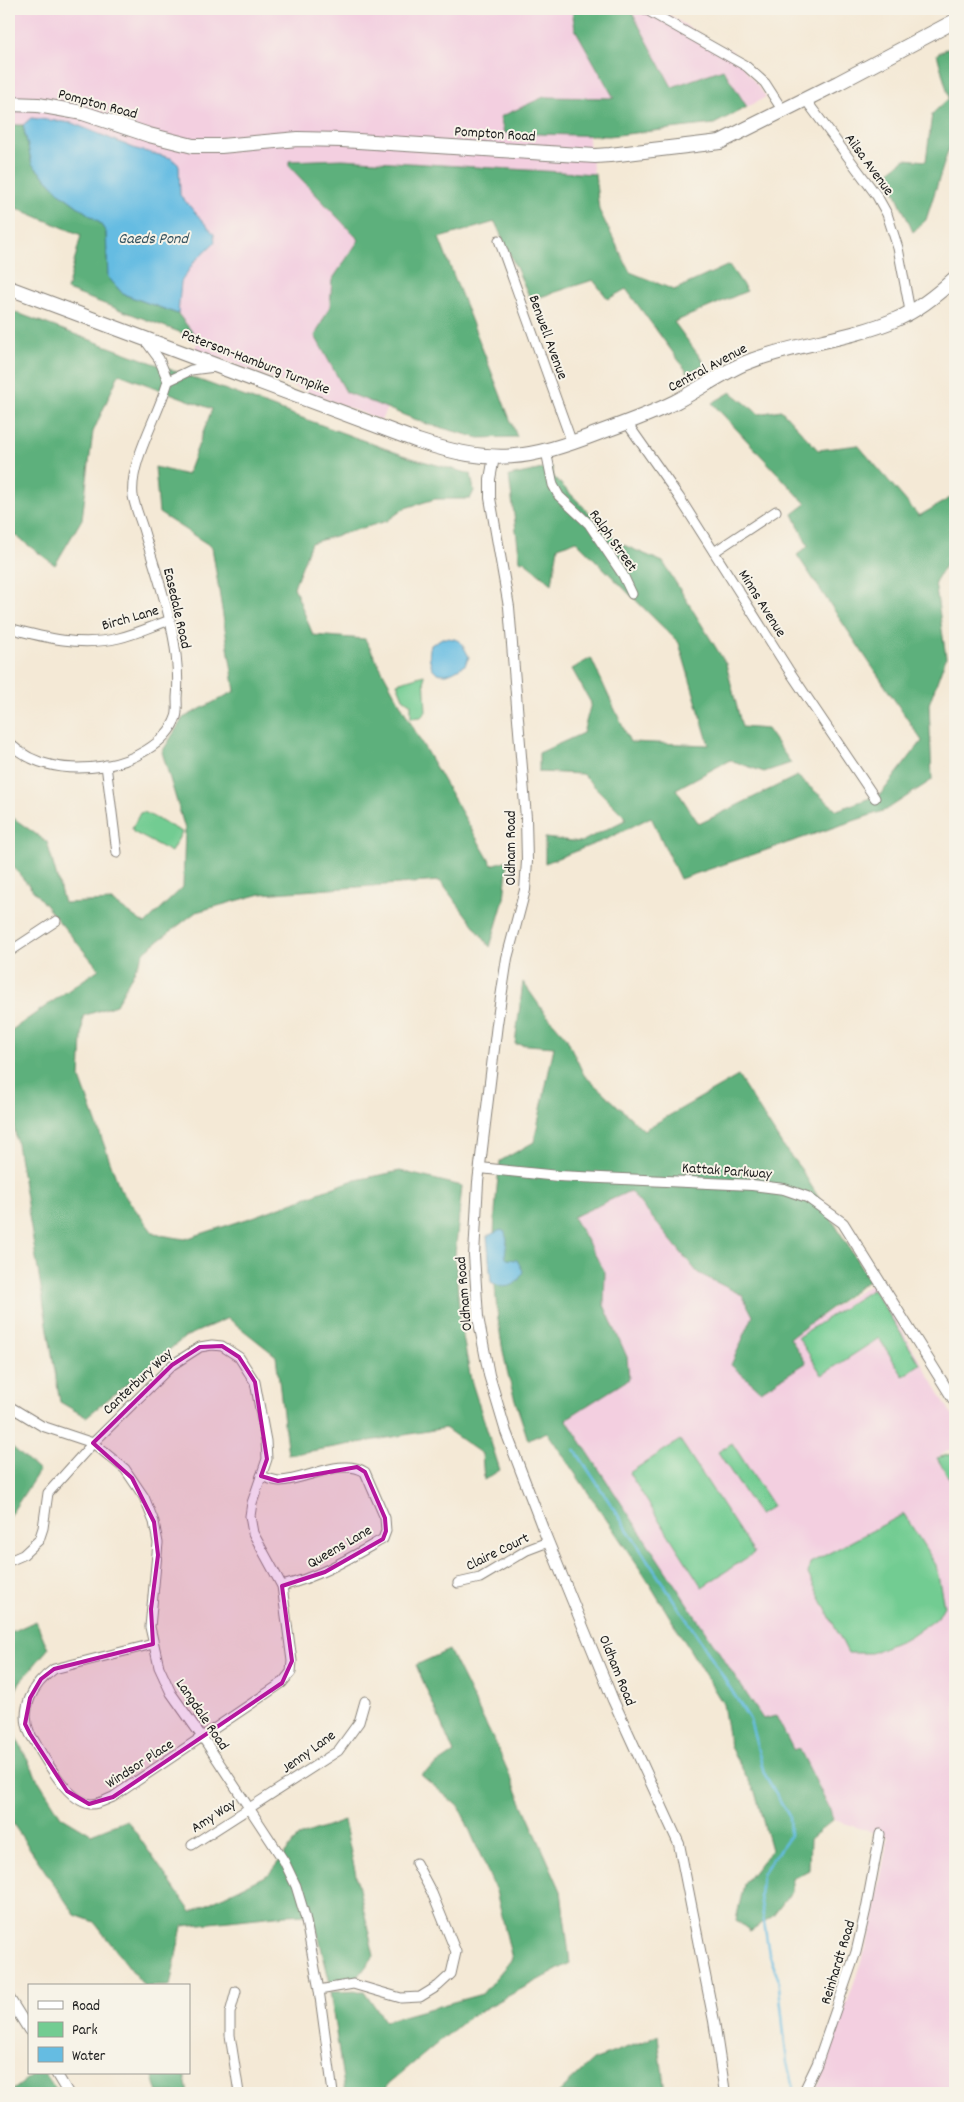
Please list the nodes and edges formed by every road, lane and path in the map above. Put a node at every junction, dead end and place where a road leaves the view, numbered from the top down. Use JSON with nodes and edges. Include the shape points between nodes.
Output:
{"nodes":[{"id":1,"x":645,"y":9,"type":"edge"},
{"id":2,"x":955,"y":21,"type":"edge"},
{"id":3,"x":805,"y":100,"type":"junction"},
{"id":4,"x":9,"y":104,"type":"edge"},
{"id":5,"x":783,"y":110,"type":"junction"},
{"id":6,"x":499,"y":240,"type":"dead end"},
{"id":7,"x":955,"y":278,"type":"edge"},
{"id":8,"x":9,"y":288,"type":"edge"},
{"id":9,"x":910,"y":311,"type":"junction"},
{"id":10,"x":142,"y":336,"type":"junction"},
{"id":11,"x":222,"y":366,"type":"junction"},
{"id":12,"x":168,"y":381,"type":"junction"},
{"id":13,"x":627,"y":423,"type":"junction"},
{"id":14,"x":572,"y":443,"type":"junction"},
{"id":15,"x":546,"y":451,"type":"junction"},
{"id":16,"x":494,"y":457,"type":"junction"},
{"id":17,"x":776,"y":511,"type":"dead end"},
{"id":18,"x":714,"y":552,"type":"junction"},
{"id":19,"x":632,"y":594,"type":"dead end"},
{"id":20,"x":170,"y":620,"type":"junction"},
{"id":21,"x":9,"y":628,"type":"edge"},
{"id":22,"x":9,"y":743,"type":"edge"},
{"id":23,"x":106,"y":766,"type":"junction"},
{"id":24,"x":875,"y":798,"type":"dead end"},
{"id":25,"x":117,"y":853,"type":"dead end"},
{"id":26,"x":56,"y":921,"type":"dead end"},
{"id":27,"x":9,"y":952,"type":"edge"},
{"id":28,"x":480,"y":1168,"type":"junction"},
{"id":29,"x":955,"y":1402,"type":"edge"},
{"id":30,"x":9,"y":1406,"type":"edge"},
{"id":31,"x":93,"y":1443,"type":"junction"},
{"id":32,"x":261,"y":1476,"type":"junction"},
{"id":33,"x":548,"y":1542,"type":"junction"},
{"id":34,"x":9,"y":1561,"type":"edge"},
{"id":35,"x":458,"y":1583,"type":"dead end"},
{"id":36,"x":282,"y":1586,"type":"junction"},
{"id":37,"x":153,"y":1644,"type":"junction"},
{"id":38,"x":365,"y":1701,"type":"dead end"},
{"id":39,"x":203,"y":1737,"type":"junction"},
{"id":40,"x":249,"y":1808,"type":"junction"},
{"id":41,"x":880,"y":1834,"type":"dead end"},
{"id":42,"x":192,"y":1846,"type":"dead end"},
{"id":43,"x":416,"y":1863,"type":"dead end"},
{"id":44,"x":319,"y":1990,"type":"junction"},
{"id":45,"x":236,"y":1991,"type":"dead end"},
{"id":46,"x":9,"y":1998,"type":"edge"},
{"id":47,"x":28,"y":2028,"type":"edge"},
{"id":48,"x":57,"y":2074,"type":"edge"},
{"id":49,"x":68,"y":2093,"type":"edge"},
{"id":50,"x":239,"y":2093,"type":"edge"},
{"id":51,"x":333,"y":2093,"type":"edge"},
{"id":52,"x":725,"y":2093,"type":"edge"},
{"id":53,"x":803,"y":2093,"type":"edge"}],
"edges":[{"from":1,"to":5,"type":"street","via":[[746,66],[765,83]]},
{"from":2,"to":3,"type":"main road","name":"Pompton Road"},
{"from":3,"to":5,"type":"main road","name":"Pompton Road"},
{"from":3,"to":9,"type":"street","name":"Ailsa Avenue","via":[[887,214],[898,248]]},
{"from":4,"to":5,"type":"main road","name":"Pompton Road","via":[[74,111],[193,146],[298,139],[342,140],[594,156],[713,143]]},
{"from":6,"to":14,"type":"street","name":"Benwell Avenue"},
{"from":7,"to":9,"type":"main road","name":"Central Avenue"},
{"from":8,"to":10,"type":"main road","name":"Paterson-Hamburg Turnpike"},
{"from":9,"to":13,"type":"main road","name":"Central Avenue","via":[[872,329],[748,362],[674,403]]},
{"from":10,"to":11,"type":"main road","name":"Paterson-Hamburg Turnpike"},
{"from":10,"to":12,"type":"street","via":[[159,359]]},
{"from":11,"to":12,"type":"street","via":[[191,370]]},
{"from":11,"to":16,"type":"main road","name":"Paterson-Hamburg Turnpike","via":[[433,446]]},
{"from":12,"to":20,"type":"street","name":"Easedale Road","via":[[134,471],[133,496]]},
{"from":13,"to":14,"type":"main road","name":"Central Avenue"},
{"from":13,"to":18,"type":"street","name":"Minns Avenue"},
{"from":14,"to":15,"type":"main road","name":"Central Avenue"},
{"from":15,"to":16,"type":"main road","name":"Central Avenue"},
{"from":15,"to":19,"type":"street","name":"Ralph Street","via":[[559,496],[589,524]]},
{"from":16,"to":28,"type":"street","name":"Oldham Road","via":[[490,498],[506,586],[514,662],[527,869],[496,1024]]},
{"from":17,"to":18,"type":"street"},
{"from":18,"to":24,"type":"street","name":"Minns Avenue"},
{"from":20,"to":21,"type":"street","name":"Birch Lane","via":[[119,638],[79,643]]},
{"from":20,"to":23,"type":"street","name":"Easedale Road","via":[[179,680],[176,717],[162,738],[141,754]]},
{"from":22,"to":23,"type":"street","name":"Easedale Road","via":[[18,752],[47,765],[69,769]]},
{"from":23,"to":25,"type":"street"},
{"from":26,"to":27,"type":"street"},
{"from":28,"to":29,"type":"street","name":"Kattak Parkway","via":[[558,1176],[752,1185],[784,1189],[807,1198],[843,1223]]},
{"from":28,"to":33,"type":"street","name":"Oldham Road","via":[[474,1255],[478,1317],[487,1365],[506,1432]]},
{"from":30,"to":31,"type":"street","name":"Langdale Road","via":[[42,1426]]},
{"from":31,"to":32,"type":"street","name":"Canterbury Way","via":[[172,1364],[200,1347],[222,1346],[239,1357],[255,1382],[268,1459]]},
{"from":31,"to":34,"type":"street","name":"Canterbury Way","via":[[48,1493],[39,1540],[24,1555]]},
{"from":31,"to":37,"type":"street","name":"Langdale Road","via":[[132,1478],[154,1522],[158,1554],[150,1627]]},
{"from":32,"to":36,"type":"street","name":"Canterbury Way","via":[[250,1516],[253,1533]]},
{"from":32,"to":36,"type":"street","name":"Queens Lane","via":[[278,1482],[345,1466],[357,1467],[365,1472],[386,1524],[382,1539],[325,1572]]},
{"from":33,"to":35,"type":"street","name":"Claire Court","via":[[527,1550],[480,1578]]},
{"from":33,"to":52,"type":"street","name":"Oldham Road","via":[[613,1700],[679,1844]]},
{"from":36,"to":39,"type":"street","name":"Canterbury Way","via":[[291,1672],[282,1683]]},
{"from":37,"to":39,"type":"street","name":"Langdale Road","via":[[164,1681]]},
{"from":37,"to":39,"type":"street","name":"Windsor Place","via":[[54,1669],[41,1678],[34,1687],[27,1708],[25,1724],[30,1734],[68,1791],[89,1804],[112,1797]]},
{"from":38,"to":40,"type":"street","name":"Jenny Lane","via":[[359,1722],[338,1751]]},
{"from":39,"to":40,"type":"street","name":"Langdale Road"},
{"from":40,"to":42,"type":"street","name":"Amy Way"},
{"from":40,"to":44,"type":"street","name":"Langdale Road","via":[[284,1861],[296,1886]]},
{"from":41,"to":53,"type":"street","name":"Reinhardt Road","via":[[857,1950]]},
{"from":43,"to":44,"type":"street","via":[[456,1952],[451,1974],[420,1997],[401,1998],[353,1984]]},
{"from":44,"to":51,"type":"street","name":"Langdale Road"},
{"from":45,"to":50,"type":"street","via":[[230,2013],[230,2034]]},
{"from":46,"to":47,"type":"street"},
{"from":48,"to":49,"type":"street"}]}
